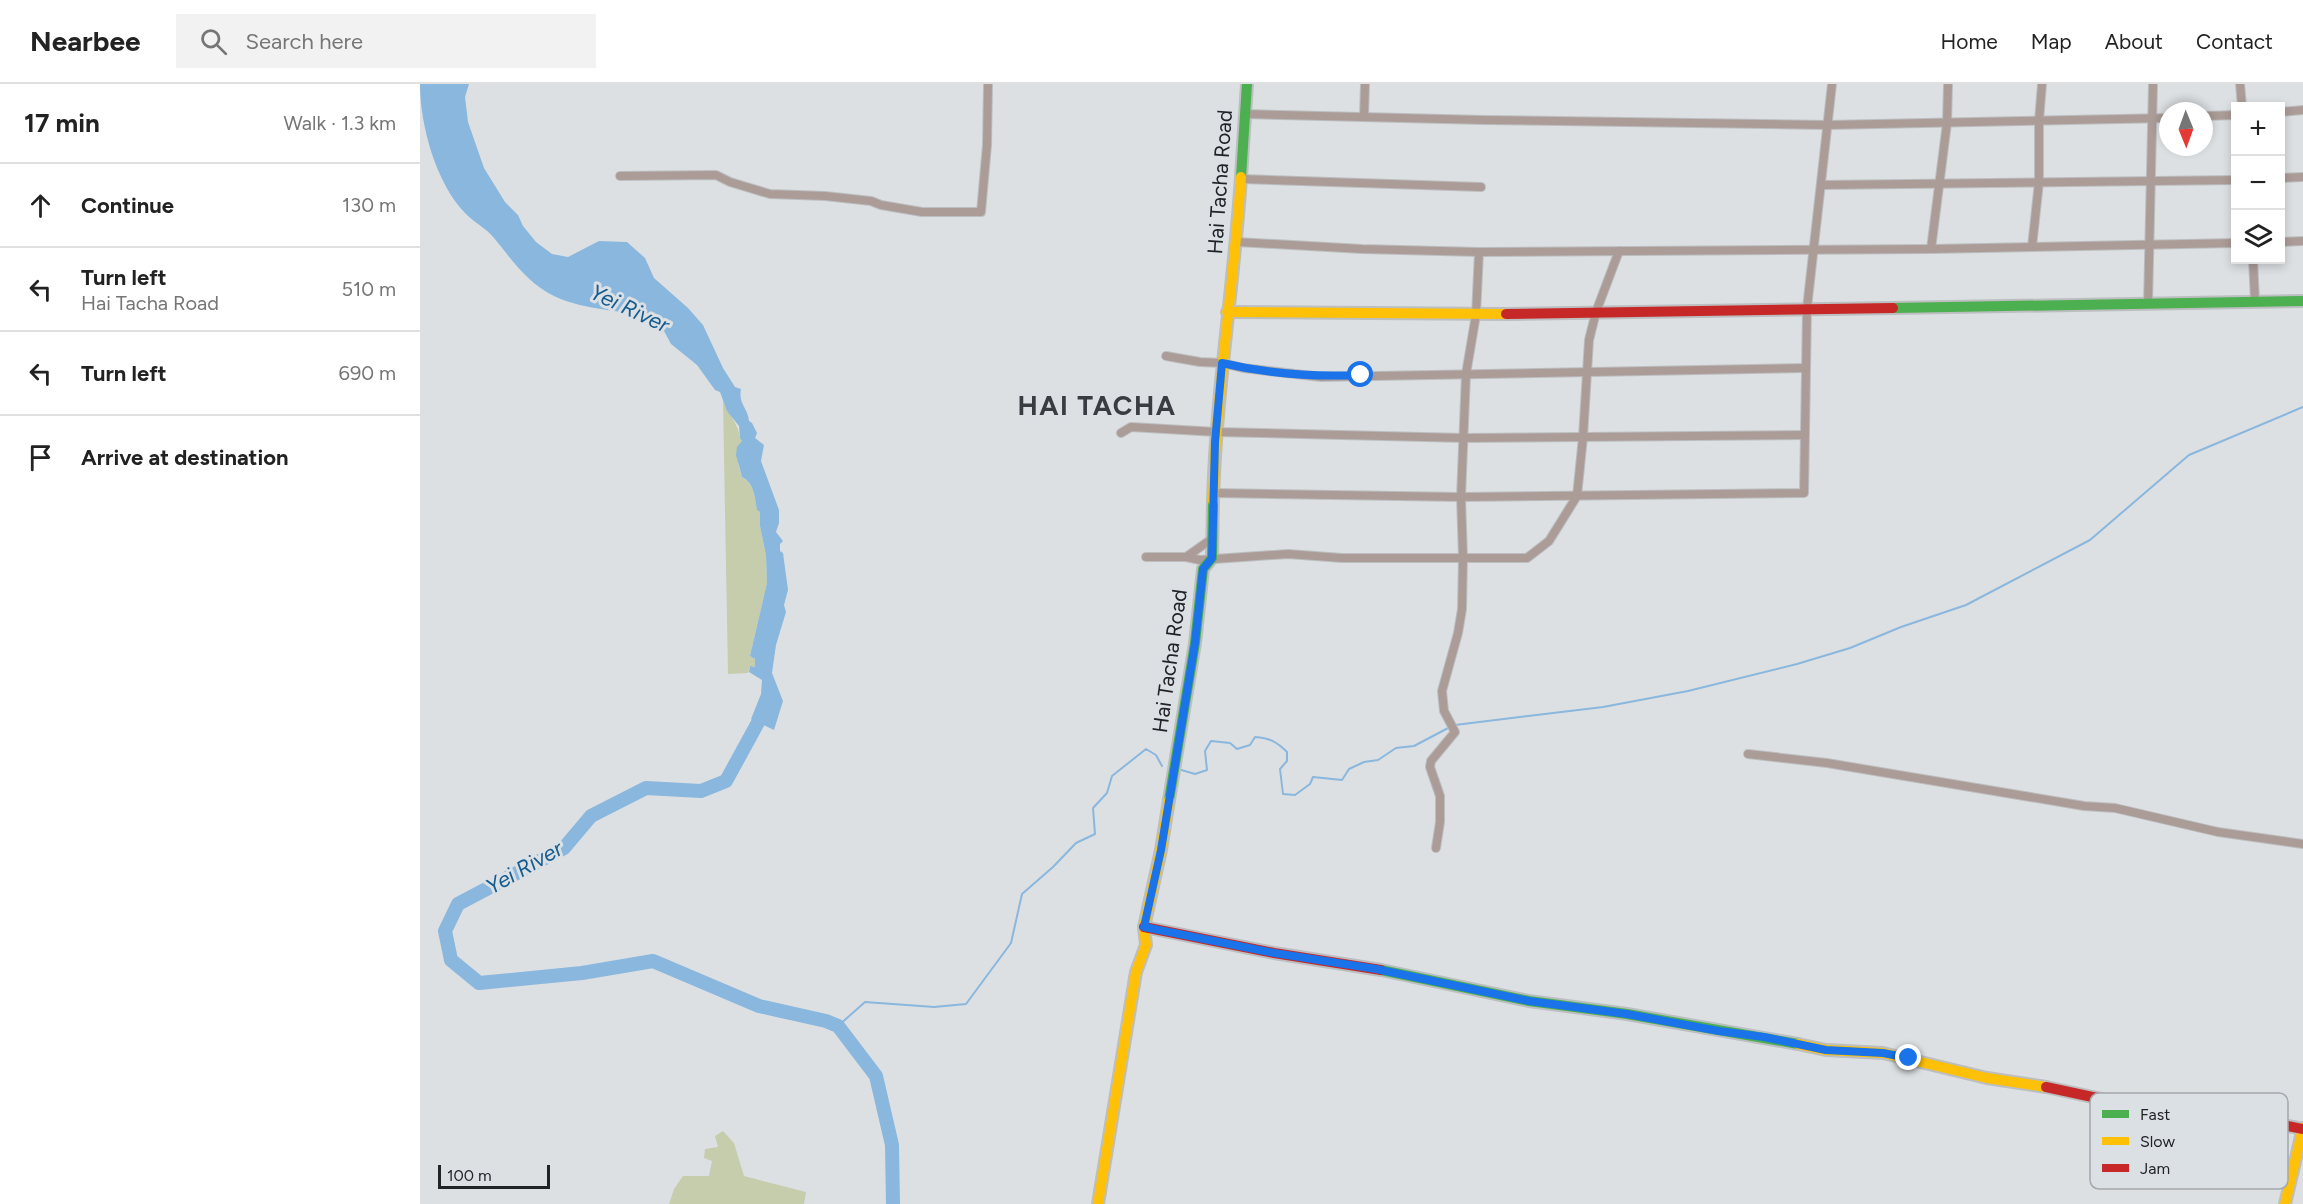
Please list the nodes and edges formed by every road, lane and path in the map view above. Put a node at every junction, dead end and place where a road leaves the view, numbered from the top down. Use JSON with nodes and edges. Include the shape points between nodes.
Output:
{"nodes":[{"id":1,"x":988,"y":84,"type":"edge"},
{"id":2,"x":1247,"y":84,"type":"edge"},
{"id":3,"x":1365,"y":84,"type":"edge"},
{"id":4,"x":1832,"y":84,"type":"edge"},
{"id":5,"x":1948,"y":84,"type":"edge"},
{"id":6,"x":2042,"y":84,"type":"edge"},
{"id":7,"x":2153,"y":84,"type":"edge"},
{"id":8,"x":2240,"y":84,"type":"edge"},
{"id":9,"x":2242,"y":102,"type":"edge"},
{"id":10,"x":2303,"y":110,"type":"edge"},
{"id":11,"x":2285,"y":112,"type":"edge"},
{"id":12,"x":1245,"y":114,"type":"junction"},
{"id":13,"x":2231,"y":115,"type":"edge"},
{"id":14,"x":2213,"y":116,"type":"edge"},
{"id":15,"x":1364,"y":117,"type":"junction"},
{"id":16,"x":2151,"y":119,"type":"junction"},
{"id":17,"x":2159,"y":119,"type":"edge"},
{"id":18,"x":2039,"y":121,"type":"junction"},
{"id":19,"x":1947,"y":123,"type":"junction"},
{"id":20,"x":1828,"y":125,"type":"junction"},
{"id":21,"x":620,"y":176,"type":"dead end"},
{"id":22,"x":2303,"y":177,"type":"edge"},
{"id":23,"x":2285,"y":178,"type":"edge"},
{"id":24,"x":1241,"y":179,"type":"junction"},
{"id":25,"x":2231,"y":180,"type":"edge"},
{"id":26,"x":2039,"y":182,"type":"junction"},
{"id":27,"x":2151,"y":182,"type":"junction"},
{"id":28,"x":1939,"y":184,"type":"junction"},
{"id":29,"x":1822,"y":185,"type":"junction"},
{"id":30,"x":1481,"y":187,"type":"dead end"},
{"id":31,"x":2303,"y":241,"type":"edge"},
{"id":32,"x":1237,"y":242,"type":"junction"},
{"id":33,"x":2285,"y":242,"type":"edge"},
{"id":34,"x":2231,"y":243,"type":"edge"},
{"id":35,"x":2149,"y":245,"type":"junction"},
{"id":36,"x":2032,"y":247,"type":"junction"},
{"id":37,"x":1812,"y":249,"type":"junction"},
{"id":38,"x":1931,"y":249,"type":"junction"},
{"id":39,"x":1619,"y":251,"type":"junction"},
{"id":40,"x":1479,"y":252,"type":"junction"},
{"id":41,"x":2253,"y":264,"type":"edge"},
{"id":42,"x":2255,"y":301,"type":"junction"},
{"id":43,"x":2303,"y":301,"type":"edge"},
{"id":44,"x":2148,"y":304,"type":"junction"},
{"id":45,"x":1807,"y":308,"type":"junction"},
{"id":46,"x":1227,"y":312,"type":"junction"},
{"id":47,"x":1596,"y":312,"type":"junction"},
{"id":48,"x":1476,"y":315,"type":"junction"},
{"id":49,"x":1166,"y":356,"type":"dead end"},
{"id":50,"x":1222,"y":363,"type":"junction"},
{"id":51,"x":1806,"y":369,"type":"junction"},
{"id":52,"x":1587,"y":372,"type":"junction"},
{"id":53,"x":1466,"y":374,"type":"junction"},
{"id":54,"x":1217,"y":432,"type":"junction"},
{"id":55,"x":1121,"y":433,"type":"dead end"},
{"id":56,"x":1804,"y":435,"type":"junction"},
{"id":57,"x":1583,"y":437,"type":"junction"},
{"id":58,"x":1464,"y":438,"type":"junction"},
{"id":59,"x":1215,"y":493,"type":"junction"},
{"id":60,"x":1577,"y":496,"type":"junction"},
{"id":61,"x":1461,"y":497,"type":"junction"},
{"id":62,"x":1213,"y":538,"type":"junction"},
{"id":63,"x":1146,"y":557,"type":"dead end"},
{"id":64,"x":1186,"y":557,"type":"junction"},
{"id":65,"x":1463,"y":557,"type":"junction"},
{"id":66,"x":1212,"y":558,"type":"junction"},
{"id":67,"x":1748,"y":754,"type":"dead end"},
{"id":68,"x":2303,"y":844,"type":"edge"},
{"id":69,"x":1436,"y":848,"type":"dead end"},
{"id":70,"x":1144,"y":927,"type":"junction"},
{"id":71,"x":2090,"y":1096,"type":"edge"},
{"id":72,"x":2288,"y":1127,"type":"edge"},
{"id":73,"x":2303,"y":1131,"type":"edge"},
{"id":74,"x":1098,"y":1204,"type":"edge"},
{"id":75,"x":2285,"y":1204,"type":"edge"}],
"edges":[{"from":1,"to":21,"type":"street","via":[[981,212],[922,212],[848,198],[770,194],[716,175]]},
{"from":2,"to":12,"type":"street","name":"Hai Tacha Road"},
{"from":3,"to":15,"type":"street"},
{"from":4,"to":20,"type":"street"},
{"from":5,"to":19,"type":"street"},
{"from":6,"to":18,"type":"street"},
{"from":7,"to":16,"type":"street"},
{"from":8,"to":9,"type":"street"},
{"from":10,"to":11,"type":"street"},
{"from":12,"to":15,"type":"street"},
{"from":12,"to":24,"type":"street","name":"Hai Tacha Road"},
{"from":13,"to":14,"type":"street"},
{"from":15,"to":20,"type":"street"},
{"from":16,"to":17,"type":"street"},
{"from":16,"to":18,"type":"street"},
{"from":16,"to":27,"type":"street"},
{"from":18,"to":19,"type":"street"},
{"from":18,"to":26,"type":"street"},
{"from":19,"to":20,"type":"street"},
{"from":19,"to":28,"type":"street"},
{"from":20,"to":29,"type":"street"},
{"from":22,"to":23,"type":"street"},
{"from":24,"to":30,"type":"street"},
{"from":24,"to":32,"type":"street","name":"Hai Tacha Road"},
{"from":25,"to":27,"type":"street"},
{"from":26,"to":27,"type":"street"},
{"from":26,"to":28,"type":"street"},
{"from":26,"to":36,"type":"street"},
{"from":27,"to":35,"type":"street"},
{"from":28,"to":29,"type":"street"},
{"from":28,"to":38,"type":"street"},
{"from":29,"to":37,"type":"street"},
{"from":31,"to":33,"type":"street"},
{"from":32,"to":40,"type":"street"},
{"from":32,"to":46,"type":"street","name":"Hai Tacha Road"},
{"from":34,"to":35,"type":"street"},
{"from":35,"to":36,"type":"street"},
{"from":35,"to":44,"type":"street"},
{"from":36,"to":38,"type":"street"},
{"from":37,"to":38,"type":"street"},
{"from":37,"to":39,"type":"street"},
{"from":37,"to":45,"type":"street"},
{"from":39,"to":40,"type":"street"},
{"from":39,"to":47,"type":"street"},
{"from":40,"to":48,"type":"street"},
{"from":41,"to":42,"type":"street"},
{"from":42,"to":43,"type":"street"},
{"from":42,"to":44,"type":"street"},
{"from":44,"to":45,"type":"street"},
{"from":45,"to":47,"type":"street"},
{"from":45,"to":51,"type":"street"},
{"from":46,"to":48,"type":"street"},
{"from":46,"to":50,"type":"street","name":"Hai Tacha Road"},
{"from":47,"to":48,"type":"street"},
{"from":47,"to":52,"type":"street"},
{"from":48,"to":53,"type":"street"},
{"from":49,"to":50,"type":"street"},
{"from":50,"to":53,"type":"street","via":[[1321,377]]},
{"from":50,"to":54,"type":"street","name":"Hai Tacha Road"},
{"from":51,"to":52,"type":"street"},
{"from":51,"to":56,"type":"street"},
{"from":52,"to":53,"type":"street"},
{"from":52,"to":57,"type":"street"},
{"from":53,"to":58,"type":"street"},
{"from":54,"to":55,"type":"street","via":[[1131,427]]},
{"from":54,"to":58,"type":"street"},
{"from":54,"to":59,"type":"street","name":"Hai Tacha Road"},
{"from":56,"to":57,"type":"street"},
{"from":56,"to":60,"type":"street","via":[[1804,493]]},
{"from":57,"to":58,"type":"street"},
{"from":57,"to":60,"type":"street"},
{"from":58,"to":61,"type":"street"},
{"from":59,"to":61,"type":"street"},
{"from":59,"to":62,"type":"street","name":"Hai Tacha Road"},
{"from":60,"to":61,"type":"street"},
{"from":60,"to":65,"type":"street","via":[[1549,541],[1527,558]]},
{"from":61,"to":65,"type":"street"},
{"from":62,"to":64,"type":"street"},
{"from":62,"to":66,"type":"street","name":"Hai Tacha Road"},
{"from":63,"to":64,"type":"street"},
{"from":64,"to":66,"type":"street"},
{"from":65,"to":66,"type":"street","via":[[1342,558],[1288,554]]},
{"from":65,"to":69,"type":"street","via":[[1459,625],[1442,691],[1443,711],[1455,732],[1431,760],[1430,767],[1440,796]]},
{"from":66,"to":70,"type":"street","name":"Hai Tacha Road","via":[[1203,569],[1195,643],[1161,850]]},
{"from":67,"to":68,"type":"street","via":[[2115,808],[2218,832]]},
{"from":70,"to":71,"type":"street","via":[[1529,1001],[1627,1014],[1826,1050],[1883,1053],[1987,1078]]},
{"from":70,"to":74,"type":"street","name":"Hai Tacha Road","via":[[1146,945],[1136,972]]},
{"from":72,"to":73,"type":"street"},
{"from":73,"to":75,"type":"street"}]}
